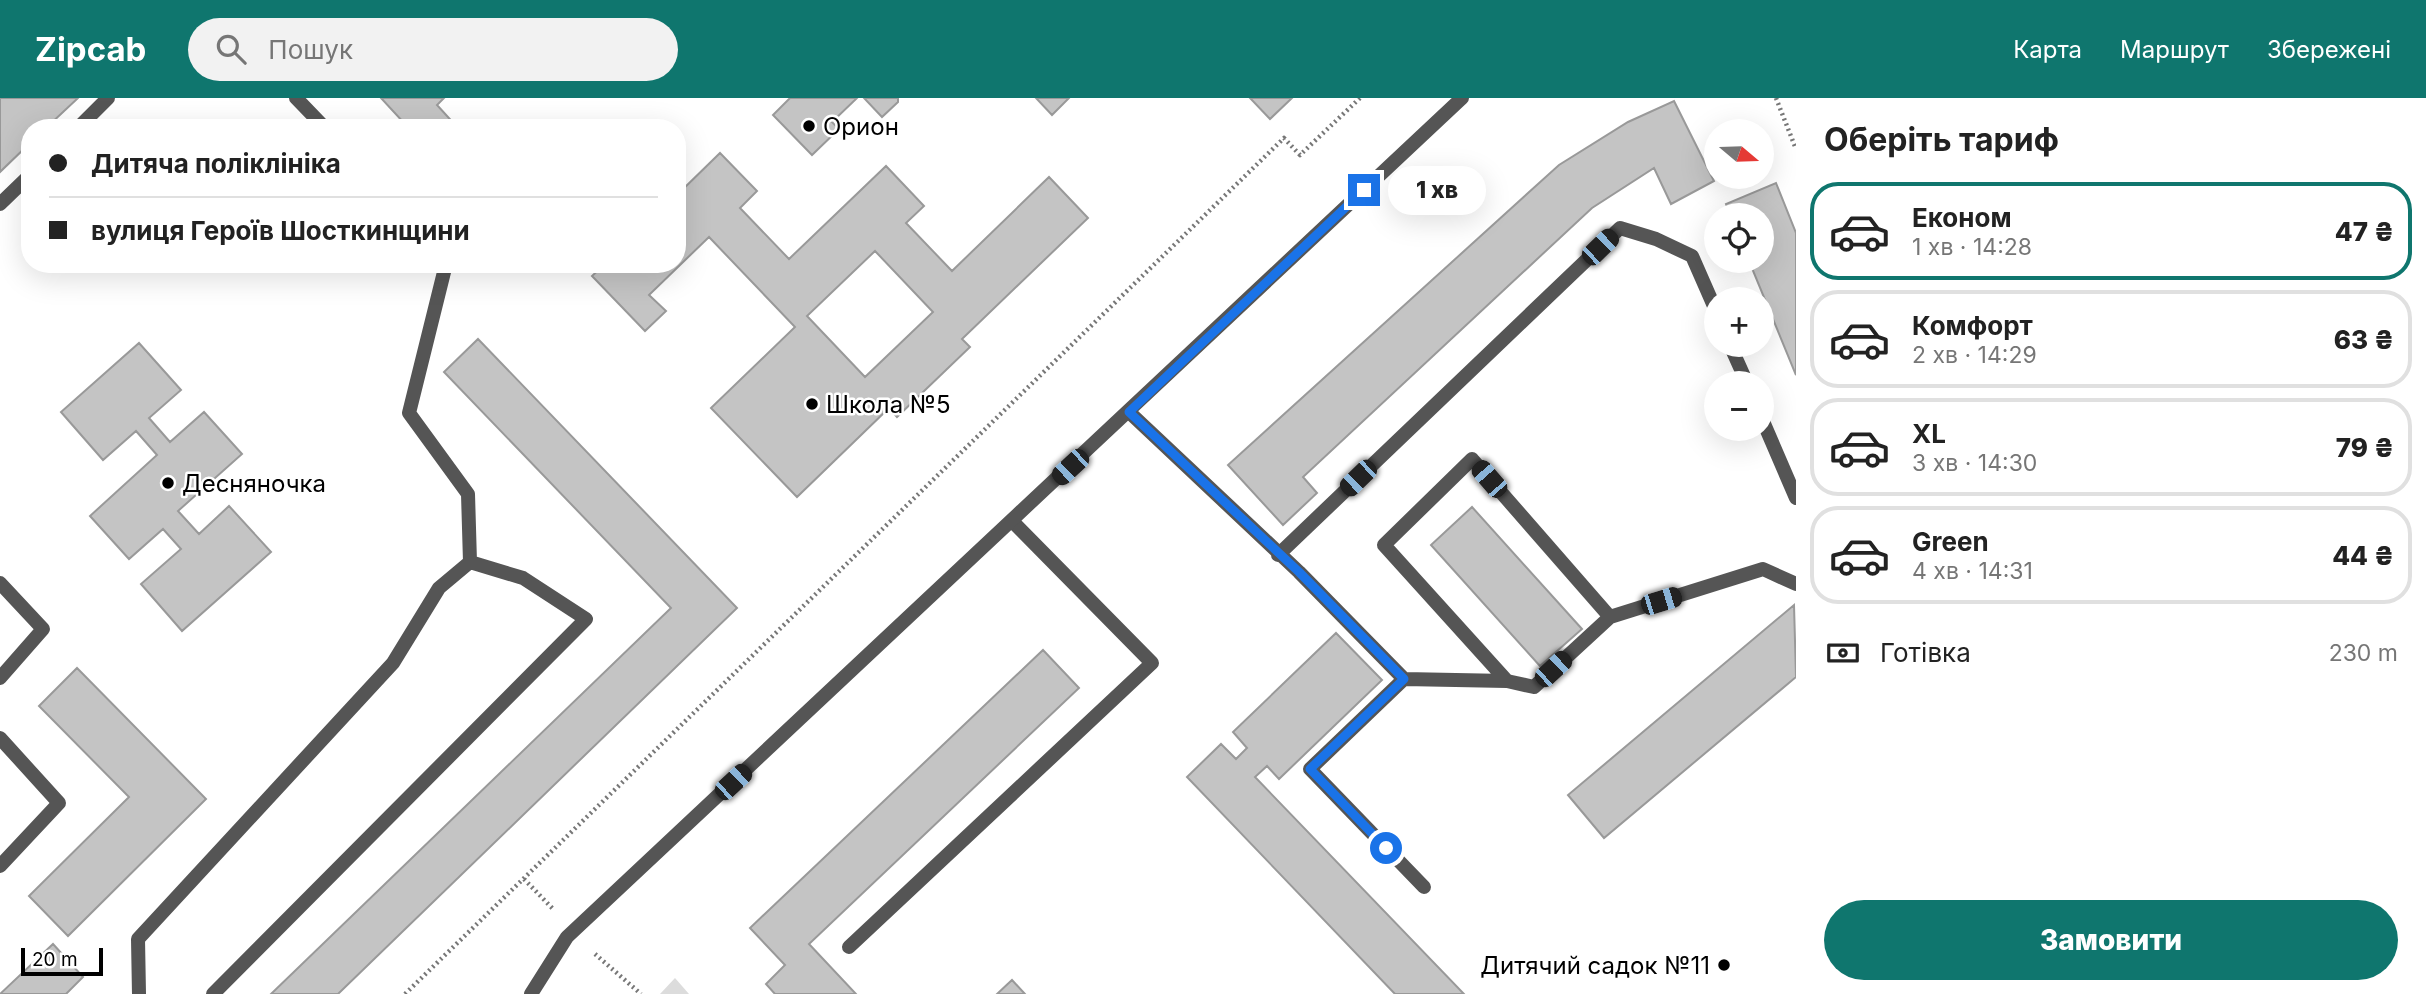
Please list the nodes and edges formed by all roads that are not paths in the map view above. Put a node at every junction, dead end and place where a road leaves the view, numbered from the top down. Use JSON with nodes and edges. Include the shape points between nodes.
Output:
{"nodes":[{"id":1,"x":108,"y":98,"type":"edge"},
{"id":2,"x":296,"y":98,"type":"edge"},
{"id":3,"x":1462,"y":98,"type":"edge"},
{"id":4,"x":87,"y":119,"type":"edge"},
{"id":5,"x":317,"y":119,"type":"edge"},
{"id":6,"x":21,"y":184,"type":"edge"},
{"id":7,"x":0,"y":204,"type":"edge"},
{"id":8,"x":444,"y":273,"type":"edge"},
{"id":9,"x":1706,"y":287,"type":"edge"},
{"id":10,"x":1129,"y":412,"type":"junction"},
{"id":11,"x":1771,"y":441,"type":"edge"},
{"id":12,"x":1796,"y":498,"type":"edge"},
{"id":13,"x":1012,"y":521,"type":"junction"},
{"id":14,"x":1278,"y":555,"type":"junction"},
{"id":15,"x":470,"y":562,"type":"junction"},
{"id":16,"x":0,"y":583,"type":"edge"},
{"id":17,"x":1796,"y":584,"type":"edge"},
{"id":18,"x":1610,"y":617,"type":"junction"},
{"id":19,"x":0,"y":678,"type":"edge"},
{"id":20,"x":1404,"y":679,"type":"junction"},
{"id":21,"x":1507,"y":681,"type":"junction"},
{"id":22,"x":0,"y":738,"type":"edge"},
{"id":23,"x":0,"y":866,"type":"edge"},
{"id":24,"x":1424,"y":887,"type":"dead end"},
{"id":25,"x":849,"y":947,"type":"dead end"},
{"id":26,"x":139,"y":994,"type":"edge"},
{"id":27,"x":213,"y":994,"type":"edge"},
{"id":28,"x":531,"y":994,"type":"edge"}],
"edges":[{"from":1,"to":4,"type":"street"},
{"from":2,"to":5,"type":"street"},
{"from":3,"to":10,"type":"street"},
{"from":6,"to":7,"type":"street"},
{"from":8,"to":15,"type":"street","via":[[410,412],[468,494]]},
{"from":9,"to":14,"type":"street","via":[[1692,256],[1620,228]]},
{"from":10,"to":13,"type":"street"},
{"from":10,"to":14,"type":"street"},
{"from":11,"to":12,"type":"street"},
{"from":13,"to":25,"type":"street","via":[[1152,663]]},
{"from":13,"to":28,"type":"street","via":[[567,937]]},
{"from":14,"to":20,"type":"street"},
{"from":15,"to":26,"type":"street","via":[[439,588],[393,663],[138,939]]},
{"from":15,"to":27,"type":"street","via":[[523,578],[586,620]]},
{"from":16,"to":19,"type":"street","via":[[43,629]]},
{"from":17,"to":18,"type":"street","via":[[1763,569]]},
{"from":18,"to":21,"type":"street","via":[[1534,687]]},
{"from":18,"to":21,"type":"street","via":[[1472,459],[1384,545]]},
{"from":20,"to":21,"type":"street"},
{"from":20,"to":24,"type":"street","via":[[1310,769]]},
{"from":22,"to":23,"type":"street","via":[[60,803]]}]}
